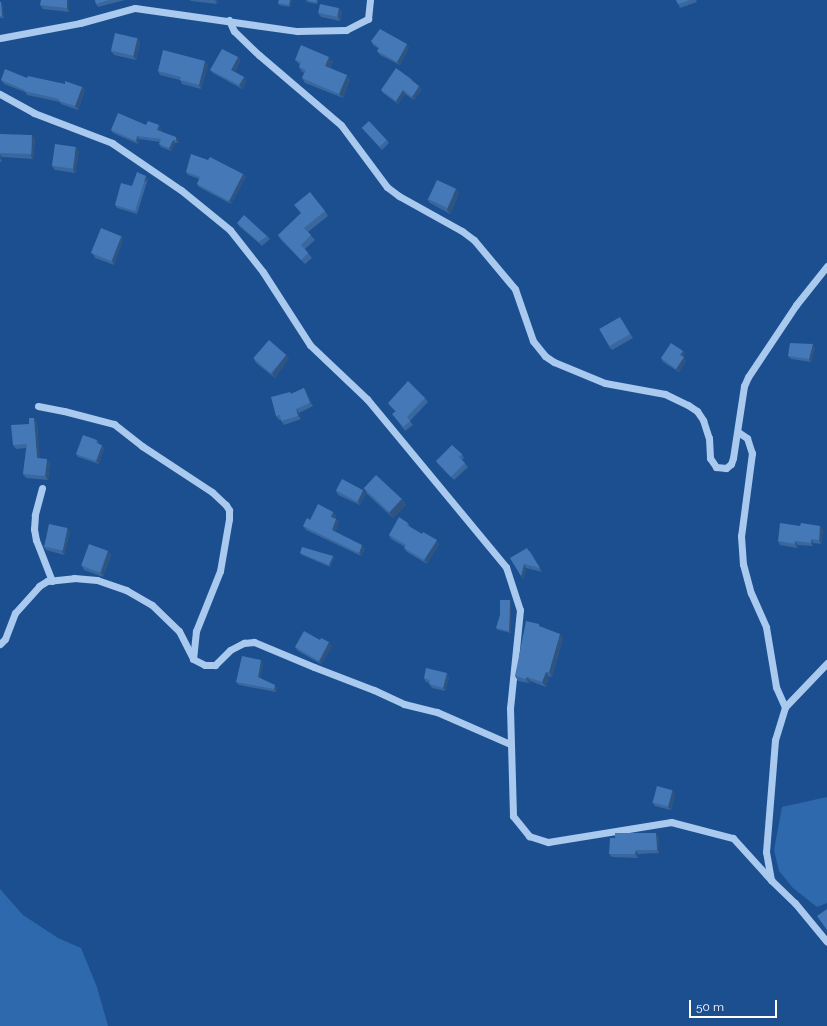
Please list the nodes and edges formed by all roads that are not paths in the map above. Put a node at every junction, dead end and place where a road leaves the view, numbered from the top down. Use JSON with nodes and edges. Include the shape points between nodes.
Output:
{"nodes":[{"id":1,"x":370,"y":0,"type":"edge"},
{"id":2,"x":229,"y":20,"type":"junction"},
{"id":3,"x":0,"y":38,"type":"edge"},
{"id":4,"x":0,"y":94,"type":"edge"},
{"id":5,"x":827,"y":266,"type":"edge"},
{"id":6,"x":38,"y":406,"type":"dead end"},
{"id":7,"x":738,"y":432,"type":"junction"},
{"id":8,"x":42,"y":488,"type":"dead end"},
{"id":9,"x":52,"y":581,"type":"junction"},
{"id":10,"x":0,"y":644,"type":"edge"},
{"id":11,"x":193,"y":659,"type":"junction"},
{"id":12,"x":827,"y":663,"type":"edge"},
{"id":13,"x":785,"y":707,"type":"junction"},
{"id":14,"x":510,"y":744,"type":"junction"},
{"id":15,"x":772,"y":881,"type":"junction"},
{"id":16,"x":827,"y":942,"type":"edge"}],
"edges":[{"from":1,"to":2,"type":"street","via":[[368,19],[346,30],[297,31]]},
{"from":2,"to":3,"type":"street","via":[[135,8],[80,23]]},
{"from":2,"to":7,"type":"street","via":[[234,31],[259,55],[341,124],[387,187],[474,240],[515,289],[533,341],[545,356],[605,384],[665,394],[688,405],[697,412],[707,428],[710,458],[716,467],[731,464]]},
{"from":4,"to":14,"type":"street","via":[[34,113],[112,143],[181,190],[230,230],[263,272],[310,345],[367,398],[506,567],[520,610],[510,708]]},
{"from":5,"to":7,"type":"street","via":[[796,305],[748,377]]},
{"from":6,"to":11,"type":"street","via":[[114,424],[142,446],[212,492],[226,505],[229,519],[220,570],[196,632]]},
{"from":7,"to":13,"type":"street","via":[[747,438],[752,453],[741,536],[743,564],[751,593],[766,627],[776,688]]},
{"from":8,"to":9,"type":"street","via":[[34,529]]},
{"from":9,"to":10,"type":"street","via":[[39,586],[26,599],[15,613],[5,640]]},
{"from":9,"to":11,"type":"street","via":[[74,578],[97,580],[126,590],[152,605],[179,631]]},
{"from":11,"to":14,"type":"street","via":[[205,666],[215,665],[230,650],[244,642],[254,642],[404,704],[437,712]]},
{"from":12,"to":13,"type":"street"},
{"from":13,"to":15,"type":"street","via":[[775,740],[768,824],[766,852]]},
{"from":14,"to":15,"type":"street","via":[[514,816],[529,836],[548,842],[671,822],[733,838]]},
{"from":15,"to":16,"type":"street","via":[[795,903]]}]}
